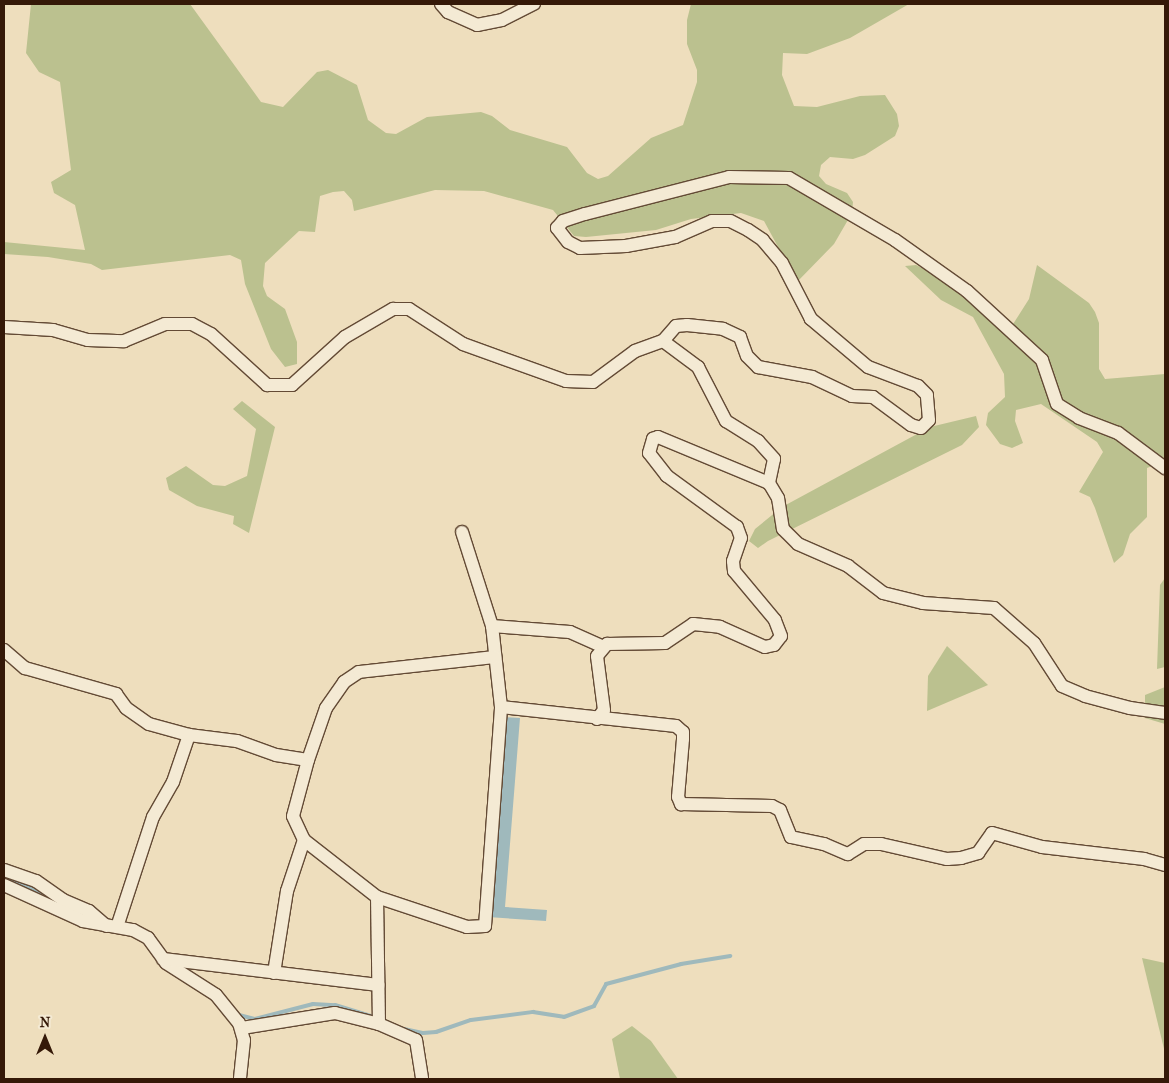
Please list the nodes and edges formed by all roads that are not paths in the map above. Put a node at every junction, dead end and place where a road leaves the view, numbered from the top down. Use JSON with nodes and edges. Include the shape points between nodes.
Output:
{"nodes":[{"id":1,"x":441,"y":4,"type":"edge"},
{"id":2,"x":534,"y":4,"type":"edge"},
{"id":3,"x":4,"y":327,"type":"edge"},
{"id":4,"x":663,"y":341,"type":"junction"},
{"id":5,"x":1165,"y":468,"type":"edge"},
{"id":6,"x":769,"y":483,"type":"junction"},
{"id":7,"x":462,"y":532,"type":"dead end"},
{"id":8,"x":492,"y":626,"type":"junction"},
{"id":9,"x":602,"y":646,"type":"junction"},
{"id":10,"x":4,"y":650,"type":"edge"},
{"id":11,"x":495,"y":657,"type":"junction"},
{"id":12,"x":501,"y":707,"type":"junction"},
{"id":13,"x":1165,"y":713,"type":"edge"},
{"id":14,"x":597,"y":719,"type":"junction"},
{"id":15,"x":189,"y":735,"type":"junction"},
{"id":16,"x":308,"y":760,"type":"junction"},
{"id":17,"x":304,"y":840,"type":"junction"},
{"id":18,"x":1165,"y":865,"type":"edge"},
{"id":19,"x":4,"y":870,"type":"edge"},
{"id":20,"x":4,"y":885,"type":"edge"},
{"id":21,"x":377,"y":897,"type":"junction"},
{"id":22,"x":112,"y":927,"type":"junction"},
{"id":23,"x":163,"y":959,"type":"junction"},
{"id":24,"x":274,"y":973,"type":"junction"},
{"id":25,"x":378,"y":986,"type":"junction"},
{"id":26,"x":379,"y":1024,"type":"junction"},
{"id":27,"x":242,"y":1028,"type":"junction"},
{"id":28,"x":240,"y":1079,"type":"edge"},
{"id":29,"x":422,"y":1079,"type":"edge"}],
"edges":[{"from":1,"to":2,"type":"street","via":[[448,12],[477,25],[502,20]]},
{"from":3,"to":4,"type":"street","via":[[53,330],[88,340],[124,341],[165,324],[192,324],[210,334],[267,385],[292,386],[345,337],[392,309],[409,309],[463,344],[566,381],[593,382],[635,351]]},
{"from":4,"to":5,"type":"street","via":[[676,326],[723,329],[740,337],[747,356],[758,367],[812,377],[852,396],[873,396],[911,425],[921,428],[929,420],[926,395],[918,386],[868,367],[811,319],[782,263],[763,240],[730,221],[712,221],[675,237],[626,246],[580,248],[568,242],[557,228],[563,221],[585,214],[720,178],[789,178],[895,240],[967,291],[1042,360],[1056,404],[1079,418],[1118,434]]},
{"from":4,"to":6,"type":"street","via":[[698,367],[726,421],[758,441],[774,459]]},
{"from":6,"to":9,"type":"street","via":[[658,437],[649,447],[649,453],[667,476],[737,527],[742,538],[733,561],[734,571],[775,620],[781,636],[774,645],[764,646],[720,627],[693,624],[665,643]]},
{"from":6,"to":13,"type":"street","via":[[778,498],[783,528],[798,544],[848,566],[883,593],[908,601],[994,608],[1034,643],[1062,686],[1085,696]]},
{"from":7,"to":8,"type":"street"},
{"from":8,"to":9,"type":"street","via":[[570,632]]},
{"from":8,"to":11,"type":"street"},
{"from":9,"to":14,"type":"street","via":[[597,656],[604,710]]},
{"from":10,"to":15,"type":"street","via":[[25,668],[116,694],[126,708],[150,724]]},
{"from":11,"to":12,"type":"street"},
{"from":11,"to":16,"type":"street","via":[[358,672],[344,682],[326,708]]},
{"from":12,"to":14,"type":"street"},
{"from":12,"to":21,"type":"street","via":[[485,926],[467,927]]},
{"from":14,"to":18,"type":"street","via":[[679,728],[683,740],[678,797],[681,804],[772,806],[780,810],[791,837],[824,844],[848,854],[864,844],[881,844],[947,859],[961,858],[978,853],[992,833],[1042,847],[1144,858]]},
{"from":15,"to":16,"type":"street","via":[[237,740],[276,755]]},
{"from":15,"to":22,"type":"street","via":[[173,782],[157,807]]},
{"from":16,"to":17,"type":"street","via":[[293,816]]},
{"from":17,"to":21,"type":"street"},
{"from":17,"to":24,"type":"street","via":[[287,891]]},
{"from":19,"to":22,"type":"street","via":[[36,881]]},
{"from":20,"to":22,"type":"street","via":[[28,894],[58,912]]},
{"from":21,"to":25,"type":"street"},
{"from":22,"to":23,"type":"street","via":[[145,935]]},
{"from":23,"to":24,"type":"street"},
{"from":23,"to":27,"type":"street","via":[[216,995]]},
{"from":24,"to":25,"type":"street"},
{"from":25,"to":26,"type":"street"},
{"from":26,"to":27,"type":"street","via":[[335,1013]]},
{"from":26,"to":29,"type":"street","via":[[416,1040]]},
{"from":27,"to":28,"type":"street"}]}
